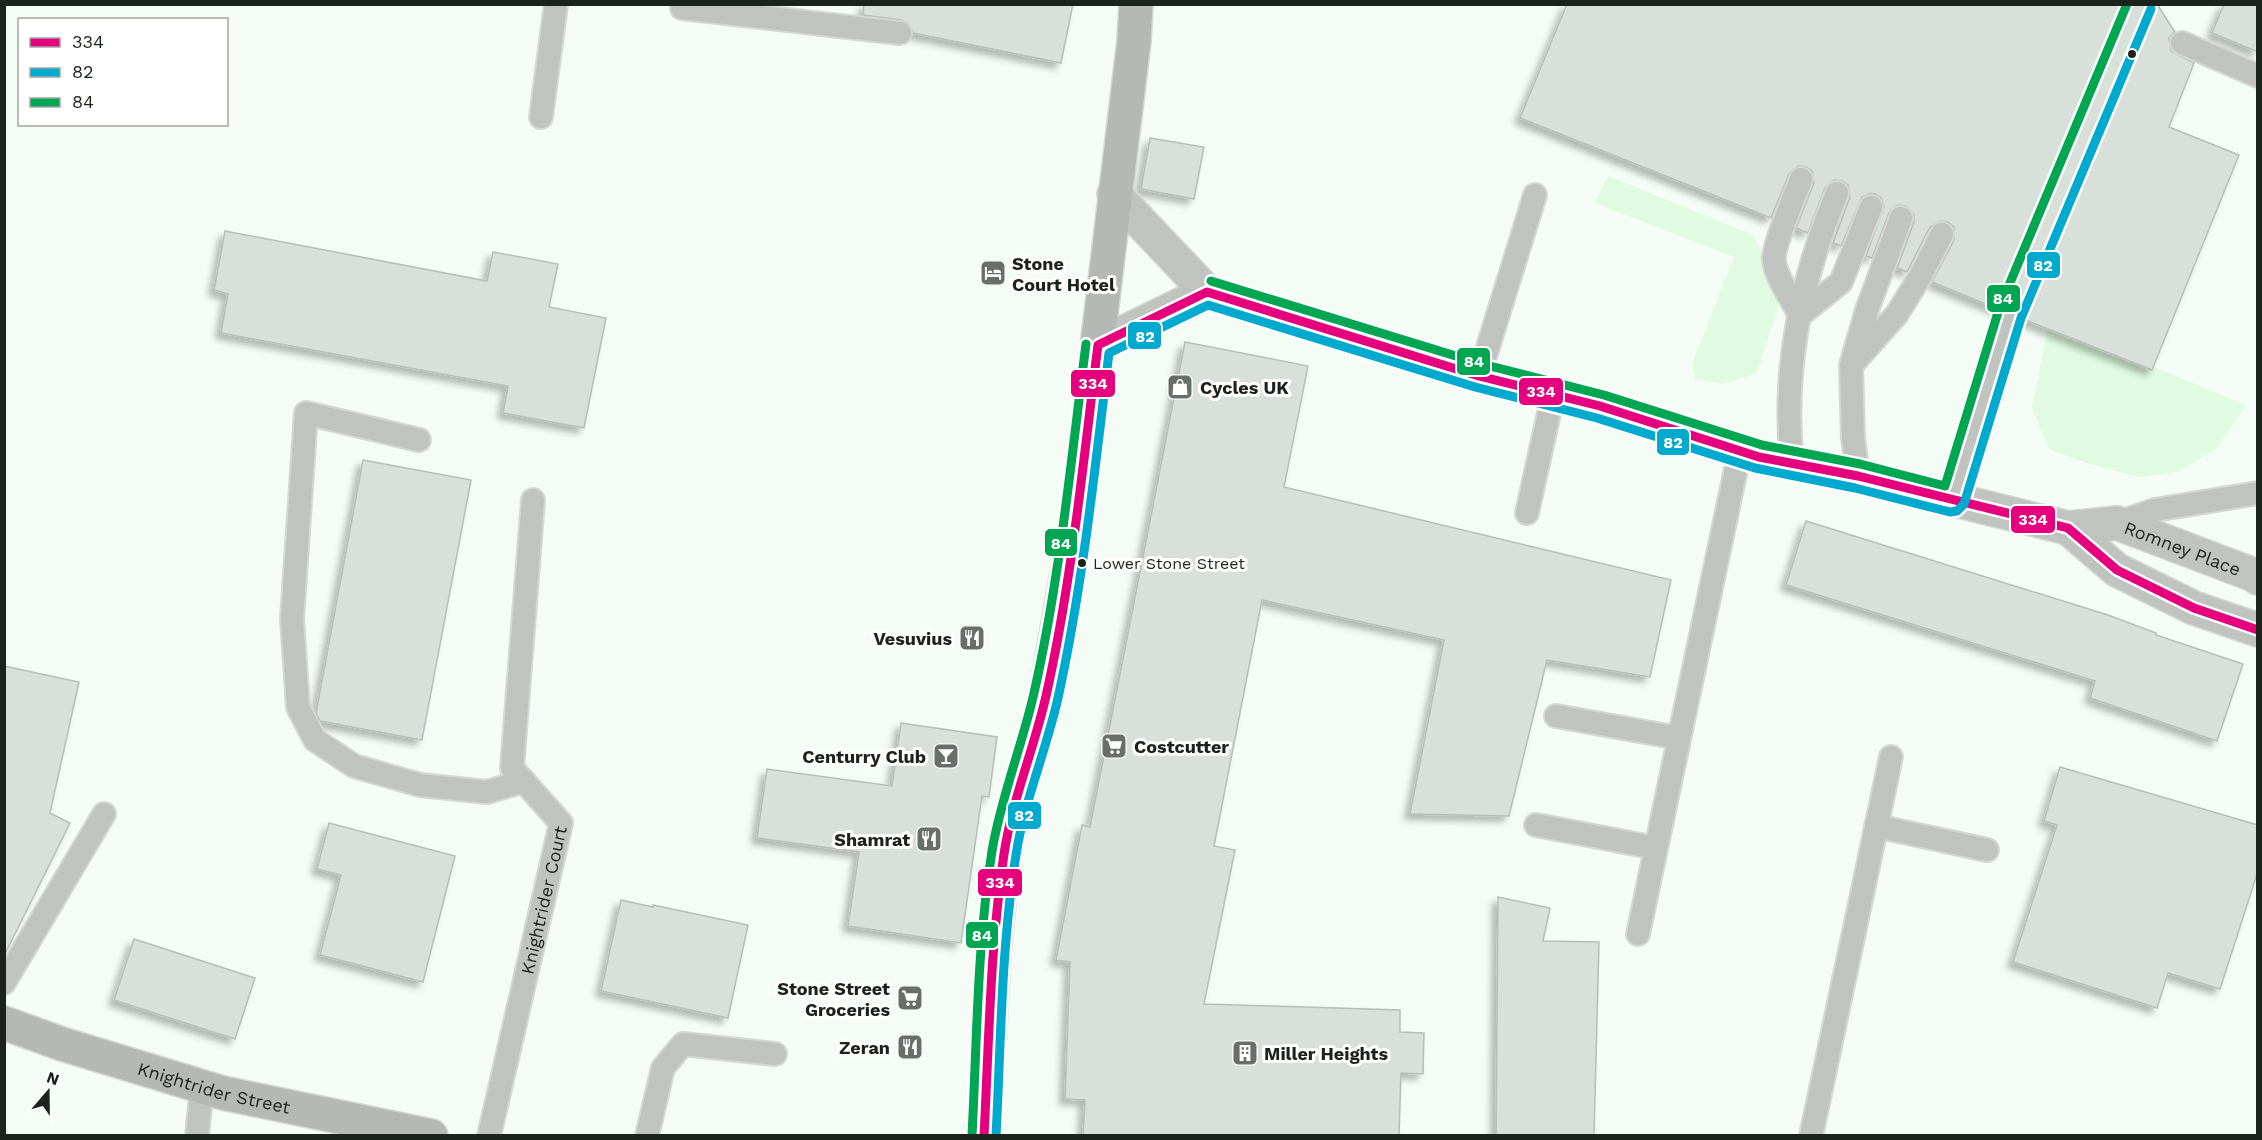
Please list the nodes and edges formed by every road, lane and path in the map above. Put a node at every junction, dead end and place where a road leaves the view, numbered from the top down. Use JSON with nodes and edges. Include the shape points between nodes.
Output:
{"nodes":[{"id":1,"x":556,"y":4,"type":"edge"},
{"id":2,"x":683,"y":4,"type":"edge"},
{"id":3,"x":1136,"y":4,"type":"edge"},
{"id":4,"x":900,"y":33,"type":"dead end"},
{"id":5,"x":2182,"y":42,"type":"dead end"},
{"id":6,"x":2258,"y":76,"type":"edge"},
{"id":7,"x":541,"y":117,"type":"dead end"},
{"id":8,"x":1801,"y":179,"type":"dead end"},
{"id":9,"x":1837,"y":193,"type":"dead end"},
{"id":10,"x":1114,"y":195,"type":"junction"},
{"id":11,"x":1535,"y":195,"type":"dead end"},
{"id":12,"x":1872,"y":207,"type":"dead end"},
{"id":13,"x":1900,"y":218,"type":"dead end"},
{"id":14,"x":1942,"y":234,"type":"dead end"},
{"id":15,"x":1207,"y":292,"type":"junction"},
{"id":16,"x":2010,"y":314,"type":"dead end"},
{"id":17,"x":1800,"y":315,"type":"junction"},
{"id":18,"x":1098,"y":345,"type":"junction"},
{"id":19,"x":1851,"y":365,"type":"junction"},
{"id":20,"x":1479,"y":376,"type":"junction"},
{"id":21,"x":1553,"y":395,"type":"junction"},
{"id":22,"x":419,"y":440,"type":"dead end"},
{"id":23,"x":1740,"y":450,"type":"junction"},
{"id":24,"x":1792,"y":464,"type":"junction"},
{"id":25,"x":1858,"y":476,"type":"junction"},
{"id":26,"x":2258,"y":493,"type":"edge"},
{"id":27,"x":533,"y":500,"type":"dead end"},
{"id":28,"x":1953,"y":500,"type":"junction"},
{"id":29,"x":1527,"y":513,"type":"dead end"},
{"id":30,"x":2117,"y":523,"type":"junction"},
{"id":31,"x":2068,"y":528,"type":"junction"},
{"id":32,"x":2256,"y":571,"type":"edge"},
{"id":33,"x":2258,"y":630,"type":"edge"},
{"id":34,"x":1556,"y":716,"type":"dead end"},
{"id":35,"x":1679,"y":738,"type":"junction"},
{"id":36,"x":1891,"y":757,"type":"dead end"},
{"id":37,"x":524,"y":781,"type":"junction"},
{"id":38,"x":104,"y":814,"type":"dead end"},
{"id":39,"x":1536,"y":825,"type":"dead end"},
{"id":40,"x":1876,"y":826,"type":"junction"},
{"id":41,"x":1656,"y":848,"type":"junction"},
{"id":42,"x":1987,"y":850,"type":"dead end"},
{"id":43,"x":1638,"y":934,"type":"dead end"},
{"id":44,"x":4,"y":983,"type":"edge"},
{"id":45,"x":4,"y":1023,"type":"edge"},
{"id":46,"x":775,"y":1054,"type":"dead end"},
{"id":47,"x":202,"y":1086,"type":"junction"},
{"id":48,"x":197,"y":1136,"type":"edge"},
{"id":49,"x":431,"y":1136,"type":"edge"},
{"id":50,"x":489,"y":1136,"type":"edge"},
{"id":51,"x":647,"y":1136,"type":"edge"},
{"id":52,"x":984,"y":1136,"type":"edge"},
{"id":53,"x":1811,"y":1136,"type":"edge"}],
"edges":[{"from":1,"to":7,"type":"lane"},
{"from":2,"to":4,"type":"lane","via":[[682,9]]},
{"from":3,"to":10,"type":"highway"},
{"from":5,"to":6,"type":"lane"},
{"from":8,"to":17,"type":"lane","via":[[1774,258]]},
{"from":9,"to":17,"type":"lane","via":[[1818,237]]},
{"from":10,"to":15,"type":"street","name":"Romney Place"},
{"from":10,"to":18,"type":"highway"},
{"from":11,"to":20,"type":"lane"},
{"from":12,"to":17,"type":"lane","via":[[1841,282]]},
{"from":13,"to":19,"type":"lane"},
{"from":14,"to":19,"type":"lane","via":[[1898,314]]},
{"from":15,"to":18,"type":"street"},
{"from":15,"to":20,"type":"street","name":"Romney Place"},
{"from":16,"to":28,"type":"lane"},
{"from":17,"to":24,"type":"lane","via":[[1789,378]]},
{"from":18,"to":52,"type":"highway","via":[[1075,530],[1045,697],[1004,853]]},
{"from":19,"to":25,"type":"lane"},
{"from":20,"to":21,"type":"street","name":"Romney Place"},
{"from":21,"to":23,"type":"street","name":"Romney Place"},
{"from":21,"to":29,"type":"lane"},
{"from":22,"to":37,"type":"lane","via":[[306,413],[292,619],[298,707],[315,740],[354,766],[420,785],[488,792]]},
{"from":23,"to":24,"type":"street","name":"Romney Place"},
{"from":23,"to":35,"type":"lane"},
{"from":24,"to":25,"type":"street","name":"Romney Place"},
{"from":25,"to":28,"type":"street","name":"Romney Place"},
{"from":26,"to":30,"type":"lane","via":[[2155,510]]},
{"from":27,"to":37,"type":"lane","name":"Knightrider Court","via":[[512,768]]},
{"from":28,"to":31,"type":"street","name":"Romney Place"},
{"from":30,"to":31,"type":"street","name":"Romney Place"},
{"from":30,"to":32,"type":"street","name":"Romney Place"},
{"from":31,"to":33,"type":"street","name":"Romney Place","via":[[2117,570],[2194,608]]},
{"from":34,"to":35,"type":"lane"},
{"from":35,"to":41,"type":"lane"},
{"from":36,"to":40,"type":"lane"},
{"from":37,"to":50,"type":"lane","name":"Knightrider Court","via":[[561,823]]},
{"from":38,"to":44,"type":"lane"},
{"from":39,"to":41,"type":"lane"},
{"from":40,"to":42,"type":"lane"},
{"from":40,"to":53,"type":"lane"},
{"from":41,"to":43,"type":"lane"},
{"from":45,"to":47,"type":"highway","name":"Knightrider Street"},
{"from":46,"to":51,"type":"lane","via":[[683,1044],[663,1068]]},
{"from":47,"to":48,"type":"lane"},
{"from":47,"to":49,"type":"highway","name":"Knightrider Street"}]}
